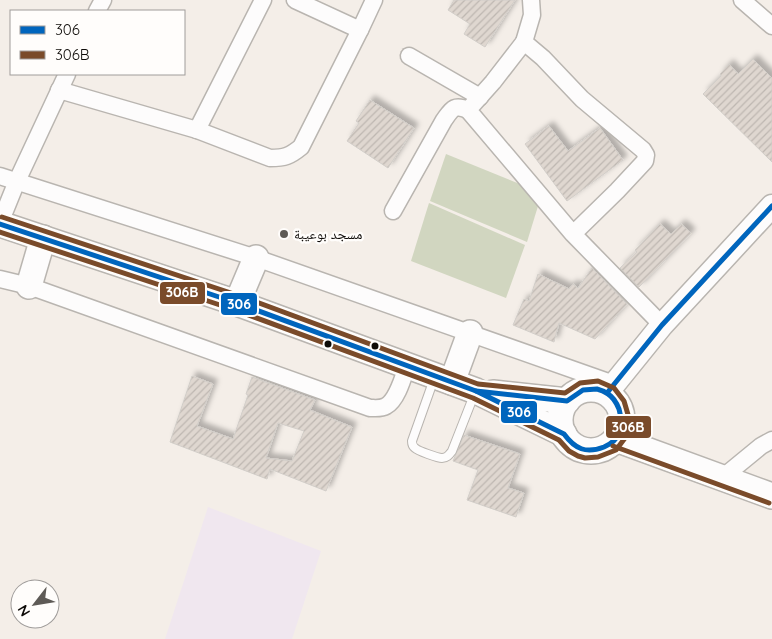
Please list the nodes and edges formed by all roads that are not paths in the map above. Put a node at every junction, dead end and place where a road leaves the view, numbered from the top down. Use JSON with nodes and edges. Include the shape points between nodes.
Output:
{"nodes":[{"id":1,"x":263,"y":0,"type":"edge"},
{"id":2,"x":295,"y":0,"type":"edge"},
{"id":3,"x":374,"y":0,"type":"edge"},
{"id":4,"x":531,"y":0,"type":"edge"},
{"id":5,"x":742,"y":0,"type":"edge"},
{"id":6,"x":772,"y":26,"type":"edge"},
{"id":7,"x":360,"y":30,"type":"junction"},
{"id":8,"x":524,"y":42,"type":"junction"},
{"id":9,"x":409,"y":56,"type":"dead end"},
{"id":10,"x":66,"y":75,"type":"edge"},
{"id":11,"x":59,"y":90,"type":"junction"},
{"id":12,"x":480,"y":97,"type":"junction"},
{"id":13,"x":468,"y":110,"type":"junction"},
{"id":14,"x":197,"y":130,"type":"junction"},
{"id":15,"x":0,"y":176,"type":"edge"},
{"id":16,"x":17,"y":181,"type":"junction"},
{"id":17,"x":772,"y":206,"type":"edge"},
{"id":18,"x":393,"y":211,"type":"dead end"},
{"id":19,"x":0,"y":224,"type":"edge"},
{"id":20,"x":574,"y":234,"type":"junction"},
{"id":21,"x":42,"y":238,"type":"junction"},
{"id":22,"x":256,"y":258,"type":"junction"},
{"id":23,"x":0,"y":279,"type":"edge"},
{"id":24,"x":30,"y":286,"type":"junction"},
{"id":25,"x":237,"y":303,"type":"junction"},
{"id":26,"x":662,"y":325,"type":"junction"},
{"id":27,"x":470,"y":333,"type":"junction"},
{"id":28,"x":407,"y":366,"type":"junction"},
{"id":29,"x":443,"y":379,"type":"junction"},
{"id":30,"x":611,"y":388,"type":"junction"},
{"id":31,"x":476,"y":391,"type":"junction"},
{"id":32,"x":567,"y":401,"type":"junction"},
{"id":33,"x":564,"y":434,"type":"junction"},
{"id":34,"x":616,"y":439,"type":"junction"},
{"id":35,"x":772,"y":440,"type":"edge"},
{"id":36,"x":722,"y":478,"type":"junction"},
{"id":37,"x":772,"y":496,"type":"edge"}],
"edges":[{"from":1,"to":14,"type":"street"},
{"from":2,"to":7,"type":"street"},
{"from":3,"to":7,"type":"street"},
{"from":4,"to":8,"type":"street","via":[[532,16]]},
{"from":5,"to":6,"type":"street"},
{"from":7,"to":14,"type":"street","via":[[301,146],[292,154],[270,158]]},
{"from":8,"to":12,"type":"street"},
{"from":8,"to":20,"type":"street","via":[[646,155],[645,161]]},
{"from":9,"to":12,"type":"street"},
{"from":10,"to":11,"type":"street"},
{"from":11,"to":14,"type":"street"},
{"from":11,"to":16,"type":"street"},
{"from":12,"to":13,"type":"street"},
{"from":13,"to":18,"type":"street","via":[[462,107],[451,109]]},
{"from":13,"to":20,"type":"street"},
{"from":15,"to":16,"type":"street"},
{"from":16,"to":19,"type":"street"},
{"from":16,"to":22,"type":"street"},
{"from":17,"to":26,"type":"street"},
{"from":19,"to":21,"type":"main road"},
{"from":20,"to":26,"type":"street"},
{"from":21,"to":24,"type":"main road"},
{"from":21,"to":25,"type":"main road"},
{"from":22,"to":25,"type":"main road"},
{"from":22,"to":27,"type":"street"},
{"from":23,"to":24,"type":"street"},
{"from":24,"to":28,"type":"street","via":[[370,408],[387,406],[395,398]]},
{"from":25,"to":28,"type":"main road"},
{"from":26,"to":30,"type":"street"},
{"from":27,"to":29,"type":"main road"},
{"from":27,"to":30,"type":"street"},
{"from":28,"to":29,"type":"main road"},
{"from":29,"to":31,"type":"main road"},
{"from":29,"to":31,"type":"lane","via":[[412,441],[419,451],[445,458],[452,451]]},
{"from":30,"to":32,"type":"main road","via":[[581,390]]},
{"from":30,"to":34,"type":"main road","via":[[622,414]]},
{"from":31,"to":32,"type":"main road"},
{"from":31,"to":33,"type":"main road"},
{"from":32,"to":33,"type":"main road","via":[[560,417]]},
{"from":33,"to":34,"type":"main road","via":[[576,447],[593,451],[610,445]]},
{"from":34,"to":36,"type":"main road"},
{"from":35,"to":36,"type":"street"},
{"from":36,"to":37,"type":"main road"}]}
